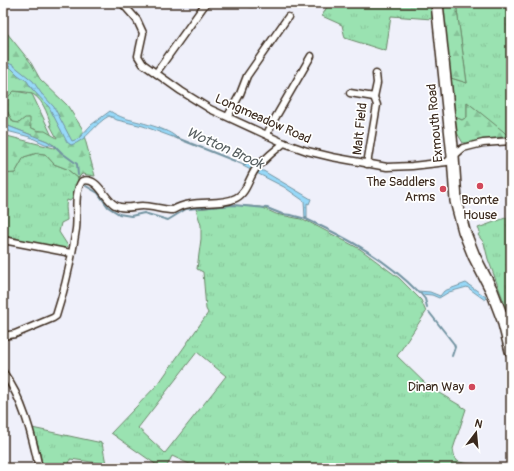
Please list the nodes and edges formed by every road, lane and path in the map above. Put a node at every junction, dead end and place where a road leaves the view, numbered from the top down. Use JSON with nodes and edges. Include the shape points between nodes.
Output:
{"nodes":[{"id":1,"x":122,"y":3,"type":"edge"},
{"id":2,"x":206,"y":3,"type":"edge"},
{"id":3,"x":437,"y":3,"type":"edge"},
{"id":4,"x":288,"y":17,"type":"dead end"},
{"id":5,"x":311,"y":56,"type":"dead end"},
{"id":6,"x":156,"y":73,"type":"junction"},
{"id":7,"x":376,"y":74,"type":"dead end"},
{"id":8,"x":350,"y":93,"type":"dead end"},
{"id":9,"x":374,"y":97,"type":"junction"},
{"id":10,"x":228,"y":116,"type":"junction"},
{"id":11,"x":267,"y":134,"type":"junction"},
{"id":12,"x":511,"y":141,"type":"edge"},
{"id":13,"x":284,"y":143,"type":"junction"},
{"id":14,"x":453,"y":156,"type":"junction"},
{"id":15,"x":368,"y":164,"type":"junction"},
{"id":16,"x":3,"y":240,"type":"edge"},
{"id":17,"x":71,"y":253,"type":"junction"},
{"id":18,"x":3,"y":336,"type":"edge"},
{"id":19,"x":511,"y":351,"type":"edge"},
{"id":20,"x":3,"y":372,"type":"edge"},
{"id":21,"x":39,"y":468,"type":"edge"}],
"edges":[{"from":1,"to":6,"type":"street","name":"Longmeadow Road","via":[[137,20],[143,32],[138,56]]},
{"from":2,"to":6,"type":"street"},
{"from":3,"to":14,"type":"highway","name":"Exmouth Road"},
{"from":4,"to":10,"type":"street","via":[[247,76]]},
{"from":5,"to":11,"type":"street"},
{"from":6,"to":10,"type":"street","name":"Longmeadow Road","via":[[210,109]]},
{"from":7,"to":9,"type":"street","name":"Malt Field"},
{"from":8,"to":9,"type":"street","name":"Malt Field"},
{"from":9,"to":15,"type":"street","name":"Malt Field","via":[[377,105]]},
{"from":10,"to":11,"type":"street","name":"Longmeadow Road"},
{"from":11,"to":13,"type":"street","name":"Longmeadow Road"},
{"from":12,"to":14,"type":"street","name":"Longmeadow Road","via":[[483,143],[463,148]]},
{"from":13,"to":15,"type":"street","name":"Longmeadow Road","via":[[307,151]]},
{"from":13,"to":17,"type":"street","via":[[258,166],[243,192],[231,200],[190,204],[173,210],[152,206],[116,206],[98,186],[84,180],[79,188],[76,230]]},
{"from":14,"to":15,"type":"street","name":"Longmeadow Road","via":[[447,162],[412,166],[387,167]]},
{"from":14,"to":19,"type":"highway","name":"Exmouth Road","via":[[456,201],[461,219],[474,256],[503,320]]},
{"from":16,"to":17,"type":"street"},
{"from":17,"to":18,"type":"street","via":[[56,316],[15,334]]},
{"from":20,"to":21,"type":"street","via":[[10,381],[24,413]]}]}
